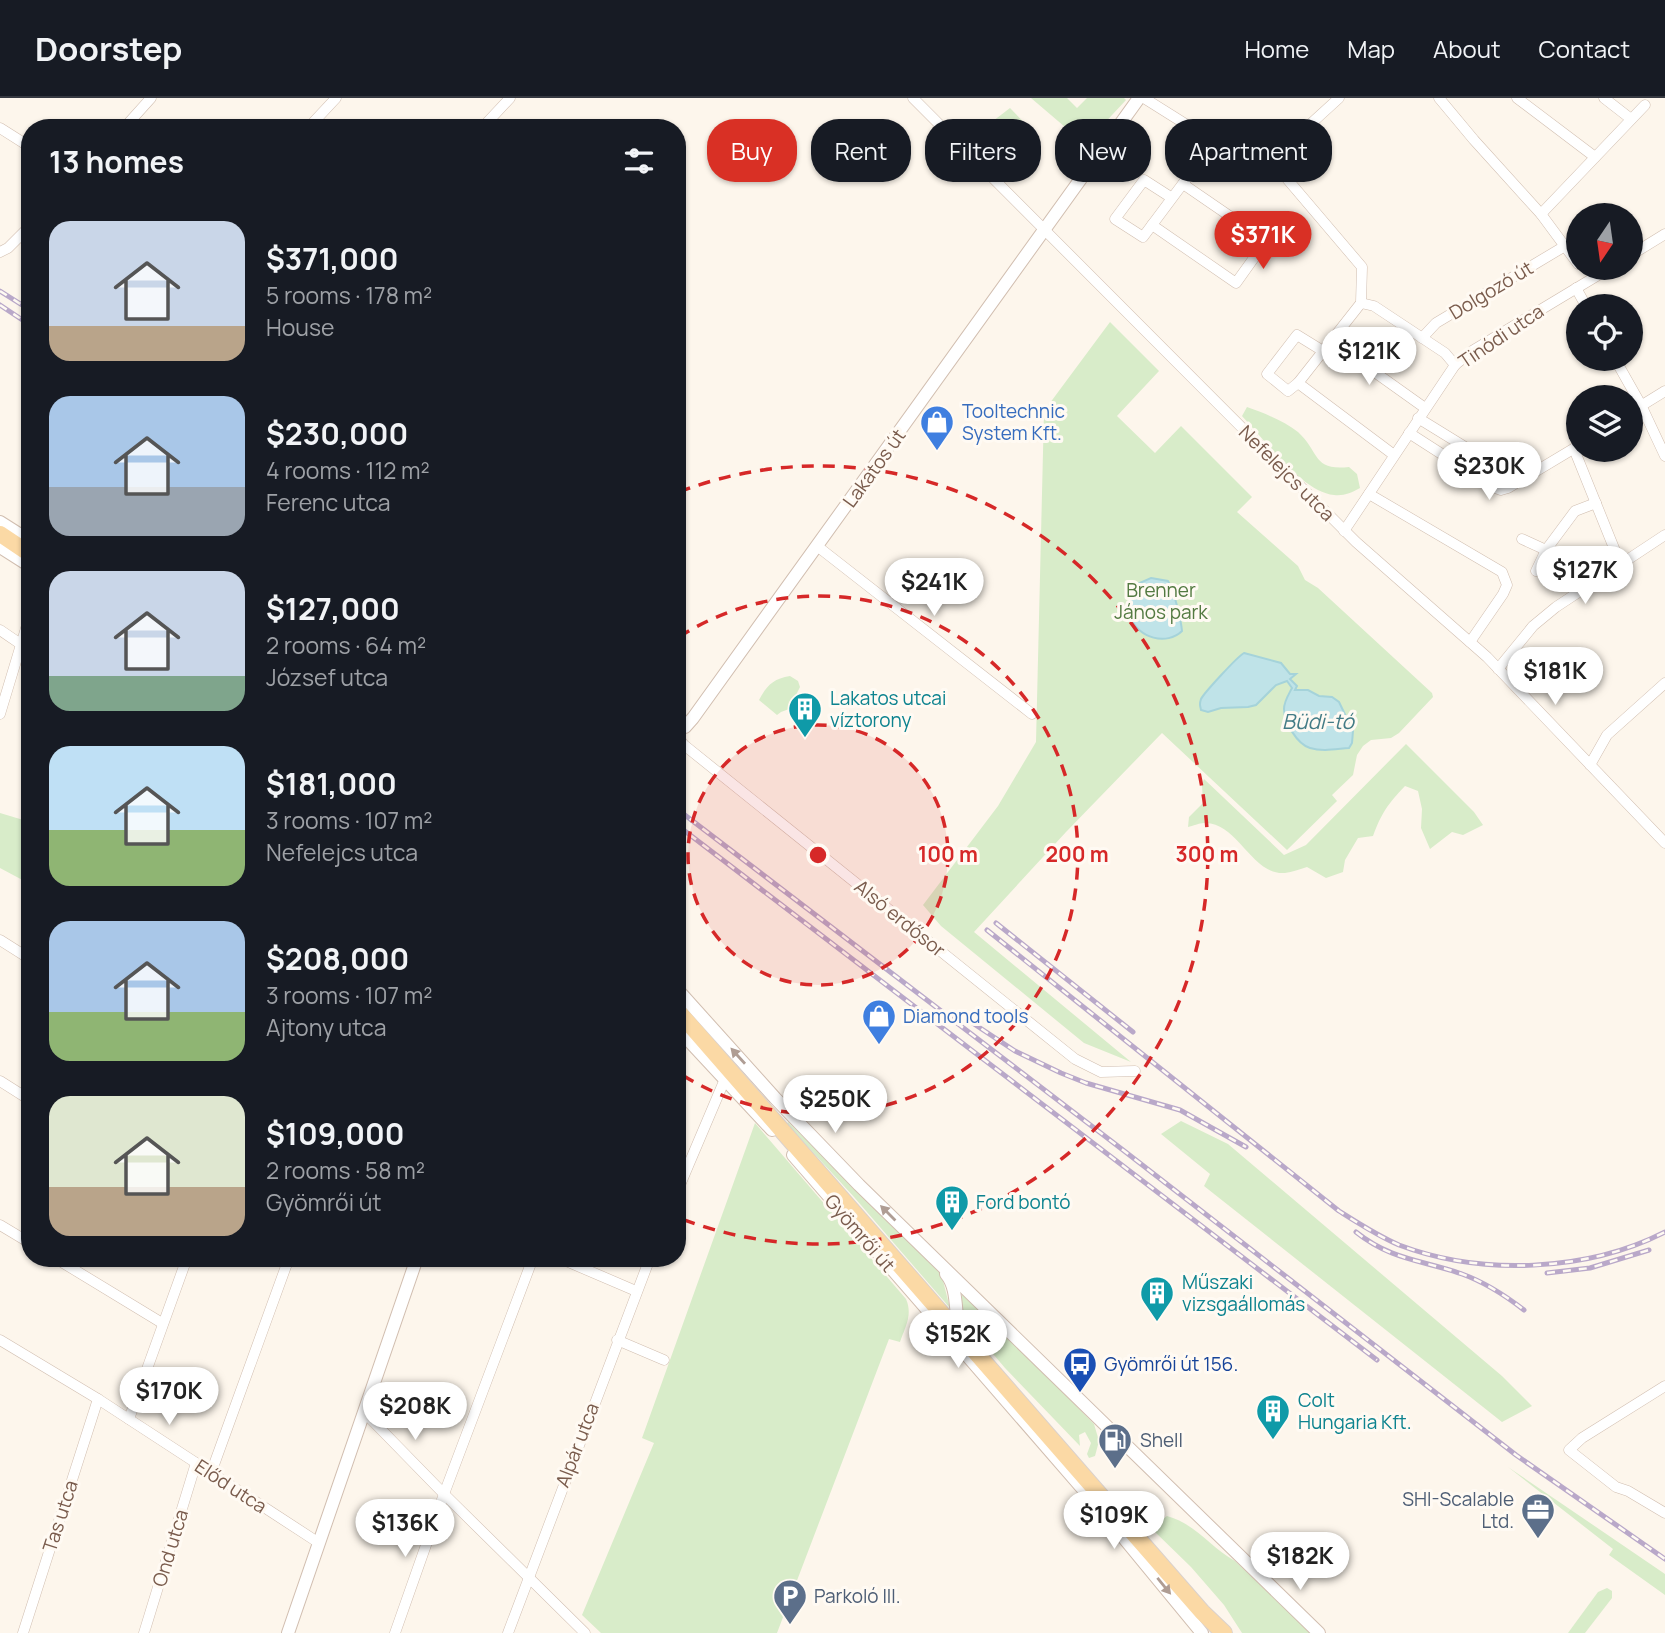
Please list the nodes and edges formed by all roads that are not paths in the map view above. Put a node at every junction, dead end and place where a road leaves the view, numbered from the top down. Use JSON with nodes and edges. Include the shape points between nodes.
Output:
{"nodes":[{"id":1,"x":151,"y":98,"type":"edge"},
{"id":2,"x":336,"y":98,"type":"edge"},
{"id":3,"x":510,"y":98,"type":"edge"},
{"id":4,"x":913,"y":98,"type":"edge"},
{"id":5,"x":1141,"y":98,"type":"edge"},
{"id":6,"x":1339,"y":98,"type":"edge"},
{"id":7,"x":1439,"y":98,"type":"edge"},
{"id":8,"x":1517,"y":98,"type":"edge"},
{"id":9,"x":1604,"y":98,"type":"edge"},
{"id":10,"x":1645,"y":105,"type":"dead end"},
{"id":11,"x":132,"y":119,"type":"edge"},
{"id":12,"x":316,"y":119,"type":"edge"},
{"id":13,"x":490,"y":119,"type":"edge"},
{"id":14,"x":1176,"y":119,"type":"edge"},
{"id":15,"x":1316,"y":119,"type":"edge"},
{"id":16,"x":1631,"y":119,"type":"junction"},
{"id":17,"x":0,"y":128,"type":"edge"},
{"id":18,"x":21,"y":141,"type":"edge"},
{"id":19,"x":1595,"y":157,"type":"junction"},
{"id":20,"x":1290,"y":182,"type":"edge"},
{"id":21,"x":1182,"y":184,"type":"joint"},
{"id":22,"x":1172,"y":198,"type":"junction"},
{"id":23,"x":1541,"y":214,"type":"junction"},
{"id":24,"x":1152,"y":225,"type":"junction"},
{"id":25,"x":1045,"y":229,"type":"junction"},
{"id":26,"x":1665,"y":234,"type":"edge"},
{"id":27,"x":21,"y":238,"type":"edge"},
{"id":28,"x":1564,"y":246,"type":"junction"},
{"id":29,"x":1566,"y":248,"type":"edge"},
{"id":30,"x":1643,"y":248,"type":"edge"},
{"id":31,"x":0,"y":253,"type":"edge"},
{"id":32,"x":1588,"y":280,"type":"edge"},
{"id":33,"x":1576,"y":288,"type":"junction"},
{"id":34,"x":1579,"y":294,"type":"edge"},
{"id":35,"x":1360,"y":303,"type":"junction"},
{"id":36,"x":1422,"y":338,"type":"junction"},
{"id":37,"x":1331,"y":341,"type":"junction"},
{"id":38,"x":1323,"y":351,"type":"junction"},
{"id":39,"x":1455,"y":365,"type":"junction"},
{"id":40,"x":1298,"y":383,"type":"junction"},
{"id":41,"x":1665,"y":391,"type":"edge"},
{"id":42,"x":1643,"y":404,"type":"edge"},
{"id":43,"x":1425,"y":408,"type":"junction"},
{"id":44,"x":1643,"y":409,"type":"edge"},
{"id":45,"x":1418,"y":418,"type":"junction"},
{"id":46,"x":1409,"y":433,"type":"junction"},
{"id":47,"x":1566,"y":453,"type":"edge"},
{"id":48,"x":1394,"y":455,"type":"junction"},
{"id":49,"x":1665,"y":456,"type":"edge"},
{"id":50,"x":1581,"y":462,"type":"edge"},
{"id":51,"x":1504,"y":471,"type":"dead end"},
{"id":52,"x":1369,"y":494,"type":"junction"},
{"id":53,"x":1595,"y":503,"type":"junction"},
{"id":54,"x":0,"y":522,"type":"edge"},
{"id":55,"x":1344,"y":531,"type":"junction"},
{"id":56,"x":0,"y":534,"type":"edge"},
{"id":57,"x":21,"y":535,"type":"edge"},
{"id":58,"x":1665,"y":535,"type":"edge"},
{"id":59,"x":1522,"y":538,"type":"dead end"},
{"id":60,"x":817,"y":546,"type":"junction"},
{"id":61,"x":0,"y":547,"type":"edge"},
{"id":62,"x":21,"y":548,"type":"edge"},
{"id":63,"x":1546,"y":550,"type":"junction"},
{"id":64,"x":21,"y":560,"type":"edge"},
{"id":65,"x":1620,"y":563,"type":"junction"},
{"id":66,"x":1536,"y":571,"type":"dead end"},
{"id":67,"x":0,"y":630,"type":"edge"},
{"id":68,"x":1470,"y":642,"type":"junction"},
{"id":69,"x":21,"y":644,"type":"edge"},
{"id":70,"x":21,"y":648,"type":"edge"},
{"id":71,"x":1499,"y":669,"type":"junction"},
{"id":72,"x":1665,"y":683,"type":"edge"},
{"id":73,"x":0,"y":714,"type":"edge"},
{"id":74,"x":1032,"y":714,"type":"dead end"},
{"id":75,"x":686,"y":726,"type":"edge"},
{"id":76,"x":686,"y":748,"type":"edge"},
{"id":77,"x":1590,"y":765,"type":"junction"},
{"id":78,"x":1665,"y":843,"type":"edge"},
{"id":79,"x":0,"y":940,"type":"edge"},
{"id":80,"x":21,"y":953,"type":"edge"},
{"id":81,"x":686,"y":999,"type":"edge"},
{"id":82,"x":686,"y":1020,"type":"edge"},
{"id":83,"x":686,"y":1038,"type":"edge"},
{"id":84,"x":1135,"y":1071,"type":"dead end"},
{"id":85,"x":724,"y":1079,"type":"junction"},
{"id":86,"x":0,"y":1081,"type":"edge"},
{"id":87,"x":21,"y":1094,"type":"edge"},
{"id":88,"x":686,"y":1170,"type":"edge"},
{"id":89,"x":0,"y":1225,"type":"edge"},
{"id":90,"x":21,"y":1238,"type":"edge"},
{"id":91,"x":932,"y":1256,"type":"junction"},
{"id":92,"x":70,"y":1267,"type":"edge"},
{"id":93,"x":184,"y":1267,"type":"edge"},
{"id":94,"x":286,"y":1267,"type":"edge"},
{"id":95,"x":414,"y":1267,"type":"edge"},
{"id":96,"x":530,"y":1267,"type":"edge"},
{"id":97,"x":580,"y":1267,"type":"edge"},
{"id":98,"x":646,"y":1267,"type":"edge"},
{"id":99,"x":636,"y":1291,"type":"junction"},
{"id":100,"x":162,"y":1323,"type":"junction"},
{"id":101,"x":962,"y":1337,"type":"junction"},
{"id":102,"x":0,"y":1340,"type":"edge"},
{"id":103,"x":617,"y":1340,"type":"junction"},
{"id":104,"x":664,"y":1360,"type":"dead end"},
{"id":105,"x":1665,"y":1386,"type":"edge"},
{"id":106,"x":98,"y":1399,"type":"junction"},
{"id":107,"x":364,"y":1412,"type":"junction"},
{"id":108,"x":129,"y":1419,"type":"junction"},
{"id":109,"x":196,"y":1463,"type":"junction"},
{"id":110,"x":211,"y":1473,"type":"junction"},
{"id":111,"x":444,"y":1494,"type":"junction"},
{"id":112,"x":1665,"y":1513,"type":"edge"},
{"id":113,"x":319,"y":1543,"type":"junction"},
{"id":114,"x":528,"y":1576,"type":"junction"},
{"id":115,"x":1195,"y":1630,"type":"edge"},
{"id":116,"x":23,"y":1633,"type":"edge"},
{"id":117,"x":144,"y":1633,"type":"edge"},
{"id":118,"x":288,"y":1633,"type":"edge"},
{"id":119,"x":395,"y":1633,"type":"edge"},
{"id":120,"x":508,"y":1633,"type":"edge"},
{"id":121,"x":585,"y":1633,"type":"edge"},
{"id":122,"x":1224,"y":1633,"type":"edge"},
{"id":123,"x":1319,"y":1633,"type":"edge"}],
"edges":[{"from":1,"to":11,"type":"street"},
{"from":2,"to":12,"type":"street"},
{"from":3,"to":13,"type":"street"},
{"from":4,"to":25,"type":"street","name":"Nefelejcs utca"},
{"from":5,"to":14,"type":"street"},
{"from":5,"to":25,"type":"street","name":"Lakatos út"},
{"from":6,"to":15,"type":"street"},
{"from":7,"to":23,"type":"street"},
{"from":8,"to":19,"type":"street"},
{"from":9,"to":16,"type":"street"},
{"from":10,"to":16,"type":"street"},
{"from":16,"to":19,"type":"street"},
{"from":17,"to":18,"type":"street"},
{"from":19,"to":23,"type":"street"},
{"from":20,"to":35,"type":"street","via":[[1362,267]]},
{"from":21,"to":22,"type":"street"},
{"from":21,"to":24,"type":"street","via":[[1266,241],[1236,283]]},
{"from":22,"to":24,"type":"street"},
{"from":22,"to":24,"type":"street","via":[[1144,180],[1115,219],[1143,237]]},
{"from":23,"to":28,"type":"street"},
{"from":25,"to":55,"type":"street","name":"Nefelejcs utca"},
{"from":25,"to":60,"type":"street","name":"Lakatos út"},
{"from":26,"to":30,"type":"street"},
{"from":27,"to":31,"type":"street"},
{"from":28,"to":29,"type":"street"},
{"from":28,"to":36,"type":"street","name":"Dolgozó út","via":[[1436,323]]},
{"from":32,"to":33,"type":"street","name":"Tinódi utca"},
{"from":33,"to":34,"type":"street"},
{"from":33,"to":39,"type":"street","name":"Tinódi utca"},
{"from":35,"to":36,"type":"street","via":[[1374,306]]},
{"from":35,"to":37,"type":"street"},
{"from":36,"to":39,"type":"street"},
{"from":37,"to":38,"type":"street"},
{"from":37,"to":43,"type":"street"},
{"from":38,"to":40,"type":"street"},
{"from":38,"to":40,"type":"street","via":[[1297,335],[1267,374],[1288,391]]},
{"from":39,"to":43,"type":"street","name":"Tinódi utca"},
{"from":40,"to":48,"type":"street"},
{"from":41,"to":42,"type":"street"},
{"from":43,"to":45,"type":"street","name":"Tinódi utca"},
{"from":44,"to":49,"type":"street"},
{"from":45,"to":46,"type":"street","name":"Tinódi utca"},
{"from":45,"to":51,"type":"street"},
{"from":46,"to":47,"type":"street","via":[[1501,490]]},
{"from":46,"to":48,"type":"street","name":"Tinódi utca"},
{"from":48,"to":52,"type":"street","name":"Tinódi utca"},
{"from":50,"to":53,"type":"street"},
{"from":52,"to":55,"type":"street","name":"Tinódi utca"},
{"from":52,"to":68,"type":"street","via":[[1502,572],[1507,585],[1503,594]]},
{"from":53,"to":63,"type":"street","via":[[1576,511]]},
{"from":53,"to":65,"type":"street"},
{"from":54,"to":57,"type":"street"},
{"from":55,"to":68,"type":"street","name":"Nefelejcs utca"},
{"from":56,"to":62,"type":"main road"},
{"from":58,"to":65,"type":"street"},
{"from":59,"to":63,"type":"street"},
{"from":60,"to":74,"type":"street"},
{"from":60,"to":75,"type":"street","name":"Lakatos út"},
{"from":61,"to":64,"type":"street"},
{"from":63,"to":66,"type":"street"},
{"from":65,"to":71,"type":"street","via":[[1533,626]]},
{"from":67,"to":69,"type":"street"},
{"from":68,"to":71,"type":"street","name":"Nefelejcs utca"},
{"from":70,"to":73,"type":"street"},
{"from":71,"to":77,"type":"street","name":"Nefelejcs utca"},
{"from":72,"to":77,"type":"street","via":[[1602,741]]},
{"from":76,"to":84,"type":"street","name":"Alsó erdősor","via":[[1075,1059],[1108,1073]]},
{"from":77,"to":78,"type":"street","name":"Nefelejcs utca"},
{"from":79,"to":80,"type":"street"},
{"from":91,"to":81,"type":"street","name":"Gyömrői út","one_way":true,"via":[[775,1098]]},
{"from":82,"to":101,"type":"main road"},
{"from":83,"to":85,"type":"street","name":"Gyömrői út"},
{"from":85,"to":88,"type":"street"},
{"from":85,"to":115,"type":"street","name":"Gyömrői út","one_way":true,"via":[[1104,1513]]},
{"from":86,"to":87,"type":"street"},
{"from":89,"to":90,"type":"street"},
{"from":91,"to":101,"type":"street","name":"Gyömrői út","via":[[951,1280]]},
{"from":91,"to":123,"type":"street","name":"Gyömrői út"},
{"from":92,"to":100,"type":"street"},
{"from":93,"to":100,"type":"street"},
{"from":94,"to":110,"type":"street"},
{"from":95,"to":107,"type":"street"},
{"from":96,"to":111,"type":"street"},
{"from":97,"to":99,"type":"street"},
{"from":98,"to":99,"type":"street","name":"Alpár utca"},
{"from":99,"to":103,"type":"street","name":"Alpár utca"},
{"from":100,"to":108,"type":"street"},
{"from":101,"to":122,"type":"main road"},
{"from":102,"to":106,"type":"street","name":"Előd utca"},
{"from":103,"to":104,"type":"street"},
{"from":103,"to":114,"type":"street","name":"Alpár utca"},
{"from":105,"to":112,"type":"street","via":[[1569,1450],[1616,1487]]},
{"from":106,"to":108,"type":"street","name":"Előd utca"},
{"from":106,"to":116,"type":"street","name":"Tas utca"},
{"from":107,"to":111,"type":"street"},
{"from":107,"to":113,"type":"street"},
{"from":108,"to":109,"type":"street","name":"Előd utca"},
{"from":109,"to":110,"type":"street","name":"Előd utca"},
{"from":109,"to":117,"type":"street","name":"Ond utca"},
{"from":110,"to":113,"type":"street","name":"Előd utca"},
{"from":111,"to":114,"type":"street"},
{"from":111,"to":119,"type":"street"},
{"from":113,"to":118,"type":"street"},
{"from":114,"to":120,"type":"street","name":"Alpár utca"},
{"from":114,"to":121,"type":"street"}]}
